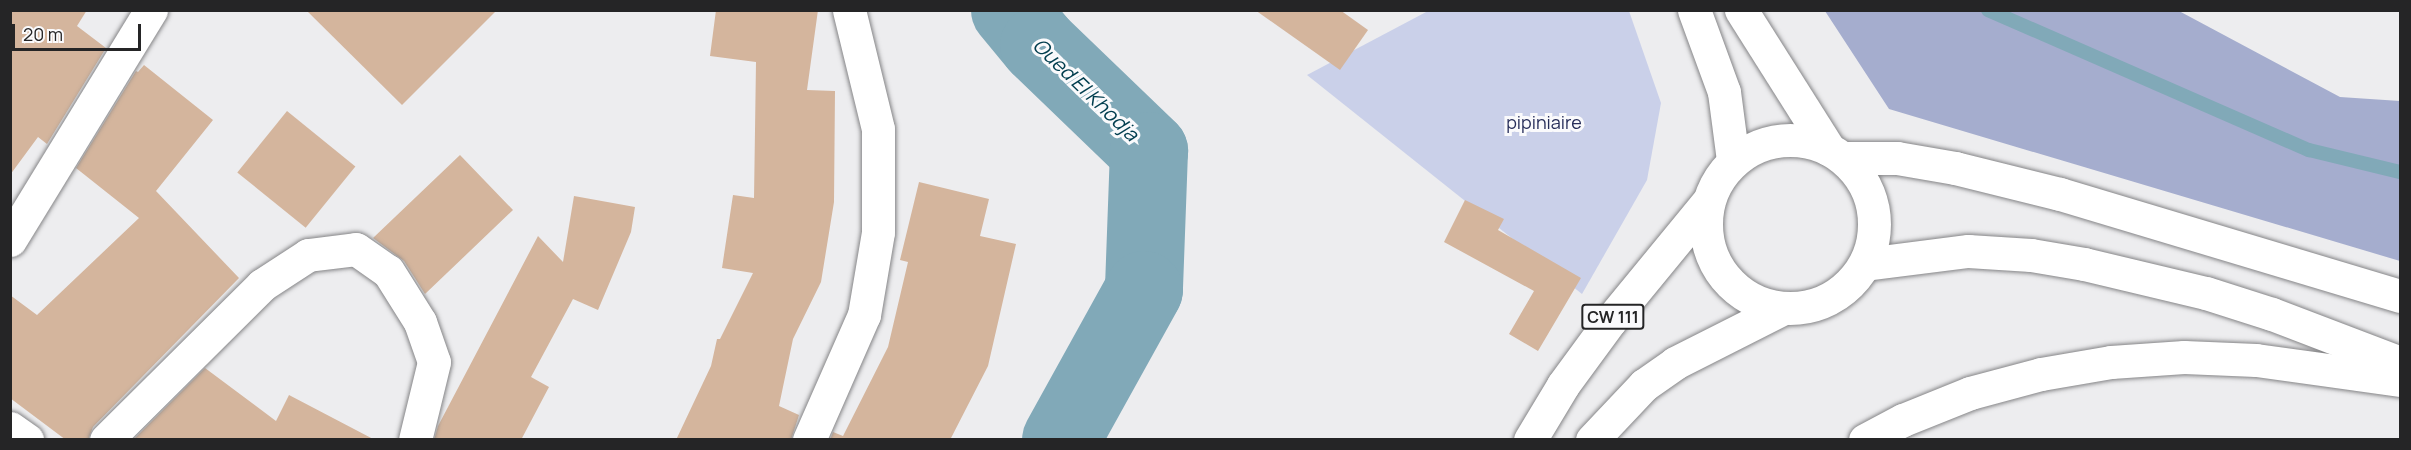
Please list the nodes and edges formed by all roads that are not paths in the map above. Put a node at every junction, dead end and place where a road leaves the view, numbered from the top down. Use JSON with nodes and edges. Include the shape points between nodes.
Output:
{"nodes":[{"id":1,"x":152,"y":10,"type":"edge"},
{"id":2,"x":849,"y":10,"type":"edge"},
{"id":3,"x":1694,"y":10,"type":"edge"},
{"id":4,"x":1741,"y":10,"type":"edge"},
{"id":5,"x":1836,"y":153,"type":"junction"},
{"id":6,"x":1734,"y":160,"type":"junction"},
{"id":7,"x":1707,"y":203,"type":"junction"},
{"id":8,"x":10,"y":240,"type":"edge"},
{"id":9,"x":1865,"y":264,"type":"junction"},
{"id":10,"x":2400,"y":296,"type":"edge"},
{"id":11,"x":1782,"y":309,"type":"junction"},
{"id":12,"x":2400,"y":363,"type":"edge"},
{"id":13,"x":2400,"y":380,"type":"edge"},
{"id":14,"x":10,"y":428,"type":"edge"},
{"id":15,"x":27,"y":440,"type":"edge"},
{"id":16,"x":106,"y":440,"type":"edge"},
{"id":17,"x":416,"y":440,"type":"edge"},
{"id":18,"x":809,"y":440,"type":"edge"},
{"id":19,"x":1530,"y":440,"type":"edge"},
{"id":20,"x":1592,"y":440,"type":"edge"},
{"id":21,"x":1865,"y":440,"type":"edge"}],
"edges":[{"from":1,"to":8,"type":"main road"},
{"from":2,"to":18,"type":"main road","via":[[878,129],[878,232],[864,315]]},
{"from":3,"to":6,"type":"main road","via":[[1724,92]]},
{"from":4,"to":5,"type":"main road"},
{"from":5,"to":6,"type":"main road","via":[[1805,141],[1779,140],[1755,147]]},
{"from":5,"to":9,"type":"main road","via":[[1863,180],[1874,207],[1874,237]]},
{"from":5,"to":10,"type":"main road","via":[[1955,168],[2060,194]]},
{"from":6,"to":7,"type":"main road","via":[[1717,180]]},
{"from":7,"to":11,"type":"main road","via":[[1705,232],[1718,269],[1730,284],[1754,301]]},
{"from":7,"to":19,"type":"main road","number":"CW 111","via":[[1576,366]]},
{"from":9,"to":11,"type":"main road","via":[[1850,284],[1830,300],[1807,308]]},
{"from":9,"to":12,"type":"main road","via":[[1968,251],[2031,255],[2084,264],[2250,307]]},
{"from":11,"to":20,"type":"main road","via":[[1675,363],[1644,385]]},
{"from":13,"to":21,"type":"main road","via":[[2256,360],[2184,357],[2111,362],[2041,374],[1970,393]]},
{"from":14,"to":15,"type":"main road"},
{"from":16,"to":17,"type":"main road","via":[[262,285],[308,255],[356,249],[388,271],[420,322],[434,362]]}]}
